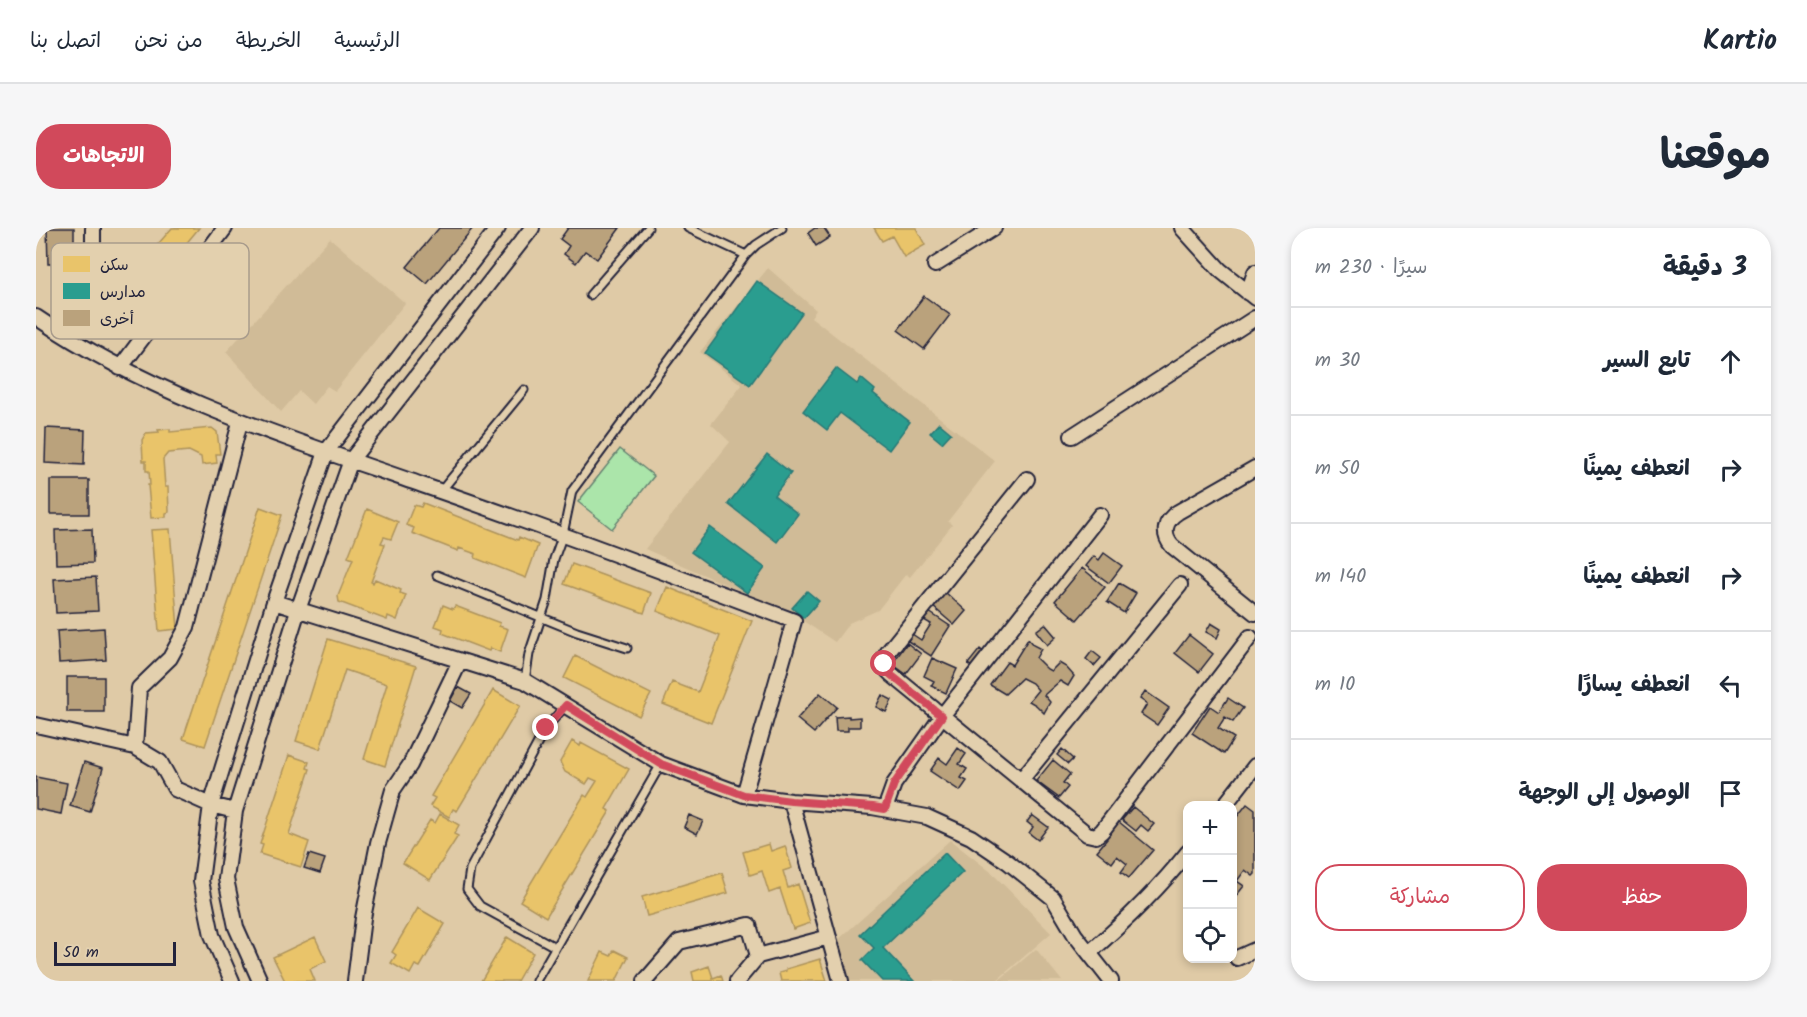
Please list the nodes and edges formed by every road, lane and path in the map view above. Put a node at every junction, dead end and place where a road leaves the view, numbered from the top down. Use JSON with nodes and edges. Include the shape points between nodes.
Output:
{"nodes":[{"id":1,"x":225,"y":228,"type":"edge"},
{"id":2,"x":498,"y":228,"type":"edge"},
{"id":3,"x":532,"y":228,"type":"edge"},
{"id":4,"x":648,"y":228,"type":"edge"},
{"id":5,"x":688,"y":228,"type":"edge"},
{"id":6,"x":782,"y":228,"type":"edge"},
{"id":7,"x":994,"y":228,"type":"edge"},
{"id":8,"x":1182,"y":228,"type":"edge"},
{"id":9,"x":214,"y":243,"type":"edge"},
{"id":10,"x":746,"y":255,"type":"junction"},
{"id":11,"x":935,"y":265,"type":"dead end"},
{"id":12,"x":1255,"y":272,"type":"edge"},
{"id":13,"x":590,"y":295,"type":"dead end"},
{"id":14,"x":1252,"y":296,"type":"edge"},
{"id":15,"x":36,"y":317,"type":"edge"},
{"id":16,"x":1255,"y":318,"type":"edge"},
{"id":17,"x":51,"y":326,"type":"edge"},
{"id":18,"x":72,"y":339,"type":"edge"},
{"id":19,"x":142,"y":339,"type":"edge"},
{"id":20,"x":120,"y":368,"type":"junction"},
{"id":21,"x":524,"y":390,"type":"dead end"},
{"id":22,"x":240,"y":422,"type":"junction"},
{"id":23,"x":1072,"y":436,"type":"dead end"},
{"id":24,"x":326,"y":452,"type":"junction"},
{"id":25,"x":351,"y":460,"type":"junction"},
{"id":26,"x":1255,"y":468,"type":"edge"},
{"id":27,"x":1027,"y":479,"type":"dead end"},
{"id":28,"x":441,"y":491,"type":"junction"},
{"id":29,"x":1100,"y":515,"type":"dead end"},
{"id":30,"x":563,"y":534,"type":"junction"},
{"id":31,"x":437,"y":574,"type":"dead end"},
{"id":32,"x":1180,"y":585,"type":"dead end"},
{"id":33,"x":274,"y":602,"type":"junction"},
{"id":34,"x":298,"y":610,"type":"junction"},
{"id":35,"x":1255,"y":613,"type":"edge"},
{"id":36,"x":542,"y":618,"type":"junction"},
{"id":37,"x":1250,"y":637,"type":"dead end"},
{"id":38,"x":627,"y":648,"type":"dead end"},
{"id":39,"x":460,"y":661,"type":"junction"},
{"id":40,"x":525,"y":681,"type":"junction"},
{"id":41,"x":566,"y":705,"type":"junction"},
{"id":42,"x":942,"y":716,"type":"junction"},
{"id":43,"x":36,"y":725,"type":"edge"},
{"id":44,"x":135,"y":747,"type":"junction"},
{"id":45,"x":661,"y":764,"type":"junction"},
{"id":46,"x":1255,"y":766,"type":"edge"},
{"id":47,"x":1021,"y":780,"type":"junction"},
{"id":48,"x":744,"y":795,"type":"junction"},
{"id":49,"x":791,"y":801,"type":"junction"},
{"id":50,"x":1228,"y":801,"type":"edge"},
{"id":51,"x":211,"y":805,"type":"junction"},
{"id":52,"x":885,"y":809,"type":"junction"},
{"id":53,"x":235,"y":812,"type":"junction"},
{"id":54,"x":1186,"y":855,"type":"edge"},
{"id":55,"x":829,"y":937,"type":"junction"},
{"id":56,"x":555,"y":947,"type":"junction"},
{"id":57,"x":1255,"y":950,"type":"edge"},
{"id":58,"x":1089,"y":953,"type":"junction"},
{"id":59,"x":758,"y":956,"type":"junction"},
{"id":60,"x":1237,"y":958,"type":"dead end"},
{"id":61,"x":232,"y":981,"type":"edge"},
{"id":62,"x":260,"y":981,"type":"edge"},
{"id":63,"x":355,"y":981,"type":"edge"},
{"id":64,"x":536,"y":981,"type":"edge"},
{"id":65,"x":645,"y":981,"type":"edge"},
{"id":66,"x":738,"y":981,"type":"edge"},
{"id":67,"x":841,"y":981,"type":"edge"},
{"id":68,"x":1110,"y":981,"type":"edge"}],
"edges":[{"from":1,"to":9,"type":"street"},
{"from":2,"to":24,"type":"street"},
{"from":3,"to":25,"type":"street"},
{"from":4,"to":13,"type":"lane"},
{"from":5,"to":10,"type":"lane"},
{"from":6,"to":10,"type":"lane"},
{"from":7,"to":11,"type":"street"},
{"from":8,"to":14,"type":"street","via":[[1205,255]]},
{"from":10,"to":30,"type":"lane","via":[[572,491]]},
{"from":12,"to":14,"type":"street"},
{"from":15,"to":17,"type":"street"},
{"from":16,"to":23,"type":"street"},
{"from":18,"to":20,"type":"street"},
{"from":19,"to":20,"type":"street"},
{"from":20,"to":22,"type":"street"},
{"from":21,"to":28,"type":"lane"},
{"from":22,"to":24,"type":"street"},
{"from":22,"to":44,"type":"street","via":[[187,627],[170,658],[139,688]]},
{"from":24,"to":25,"type":"street"},
{"from":24,"to":33,"type":"street"},
{"from":25,"to":28,"type":"street"},
{"from":25,"to":34,"type":"street"},
{"from":26,"to":35,"type":"street","via":[[1172,515],[1165,527],[1172,546]]},
{"from":27,"to":42,"type":"street","via":[[884,657],[886,670]]},
{"from":28,"to":30,"type":"street"},
{"from":29,"to":42,"type":"street"},
{"from":30,"to":36,"type":"lane"},
{"from":30,"to":48,"type":"street","via":[[794,621]]},
{"from":31,"to":36,"type":"lane"},
{"from":32,"to":47,"type":"street"},
{"from":33,"to":34,"type":"street"},
{"from":33,"to":51,"type":"street"},
{"from":34,"to":39,"type":"street"},
{"from":34,"to":53,"type":"street"},
{"from":36,"to":38,"type":"lane"},
{"from":36,"to":40,"type":"lane"},
{"from":37,"to":47,"type":"street","via":[[1099,834],[1087,834]]},
{"from":39,"to":40,"type":"street"},
{"from":39,"to":63,"type":"street","via":[[410,765],[393,790],[363,918]]},
{"from":40,"to":41,"type":"street"},
{"from":41,"to":45,"type":"street"},
{"from":41,"to":56,"type":"lane","via":[[540,738],[470,869],[467,889],[480,906]]},
{"from":42,"to":47,"type":"street"},
{"from":42,"to":52,"type":"street","via":[[894,784]]},
{"from":43,"to":44,"type":"street"},
{"from":44,"to":51,"type":"street","via":[[160,762],[175,789]]},
{"from":45,"to":48,"type":"street"},
{"from":45,"to":56,"type":"lane"},
{"from":46,"to":50,"type":"street"},
{"from":48,"to":49,"type":"street"},
{"from":49,"to":52,"type":"street"},
{"from":49,"to":55,"type":"street"},
{"from":51,"to":53,"type":"street"},
{"from":51,"to":61,"type":"street","via":[[201,881],[212,935]]},
{"from":52,"to":58,"type":"street","via":[[927,817],[971,837],[1008,862],[1053,898]]},
{"from":53,"to":62,"type":"street","via":[[226,879],[236,927]]},
{"from":54,"to":58,"type":"street","via":[[1150,898]]},
{"from":55,"to":59,"type":"street"},
{"from":55,"to":67,"type":"street"},
{"from":56,"to":64,"type":"lane"},
{"from":57,"to":60,"type":"street"},
{"from":58,"to":68,"type":"street"},
{"from":59,"to":65,"type":"street","via":[[749,925],[679,942]]},
{"from":59,"to":66,"type":"street"}]}
